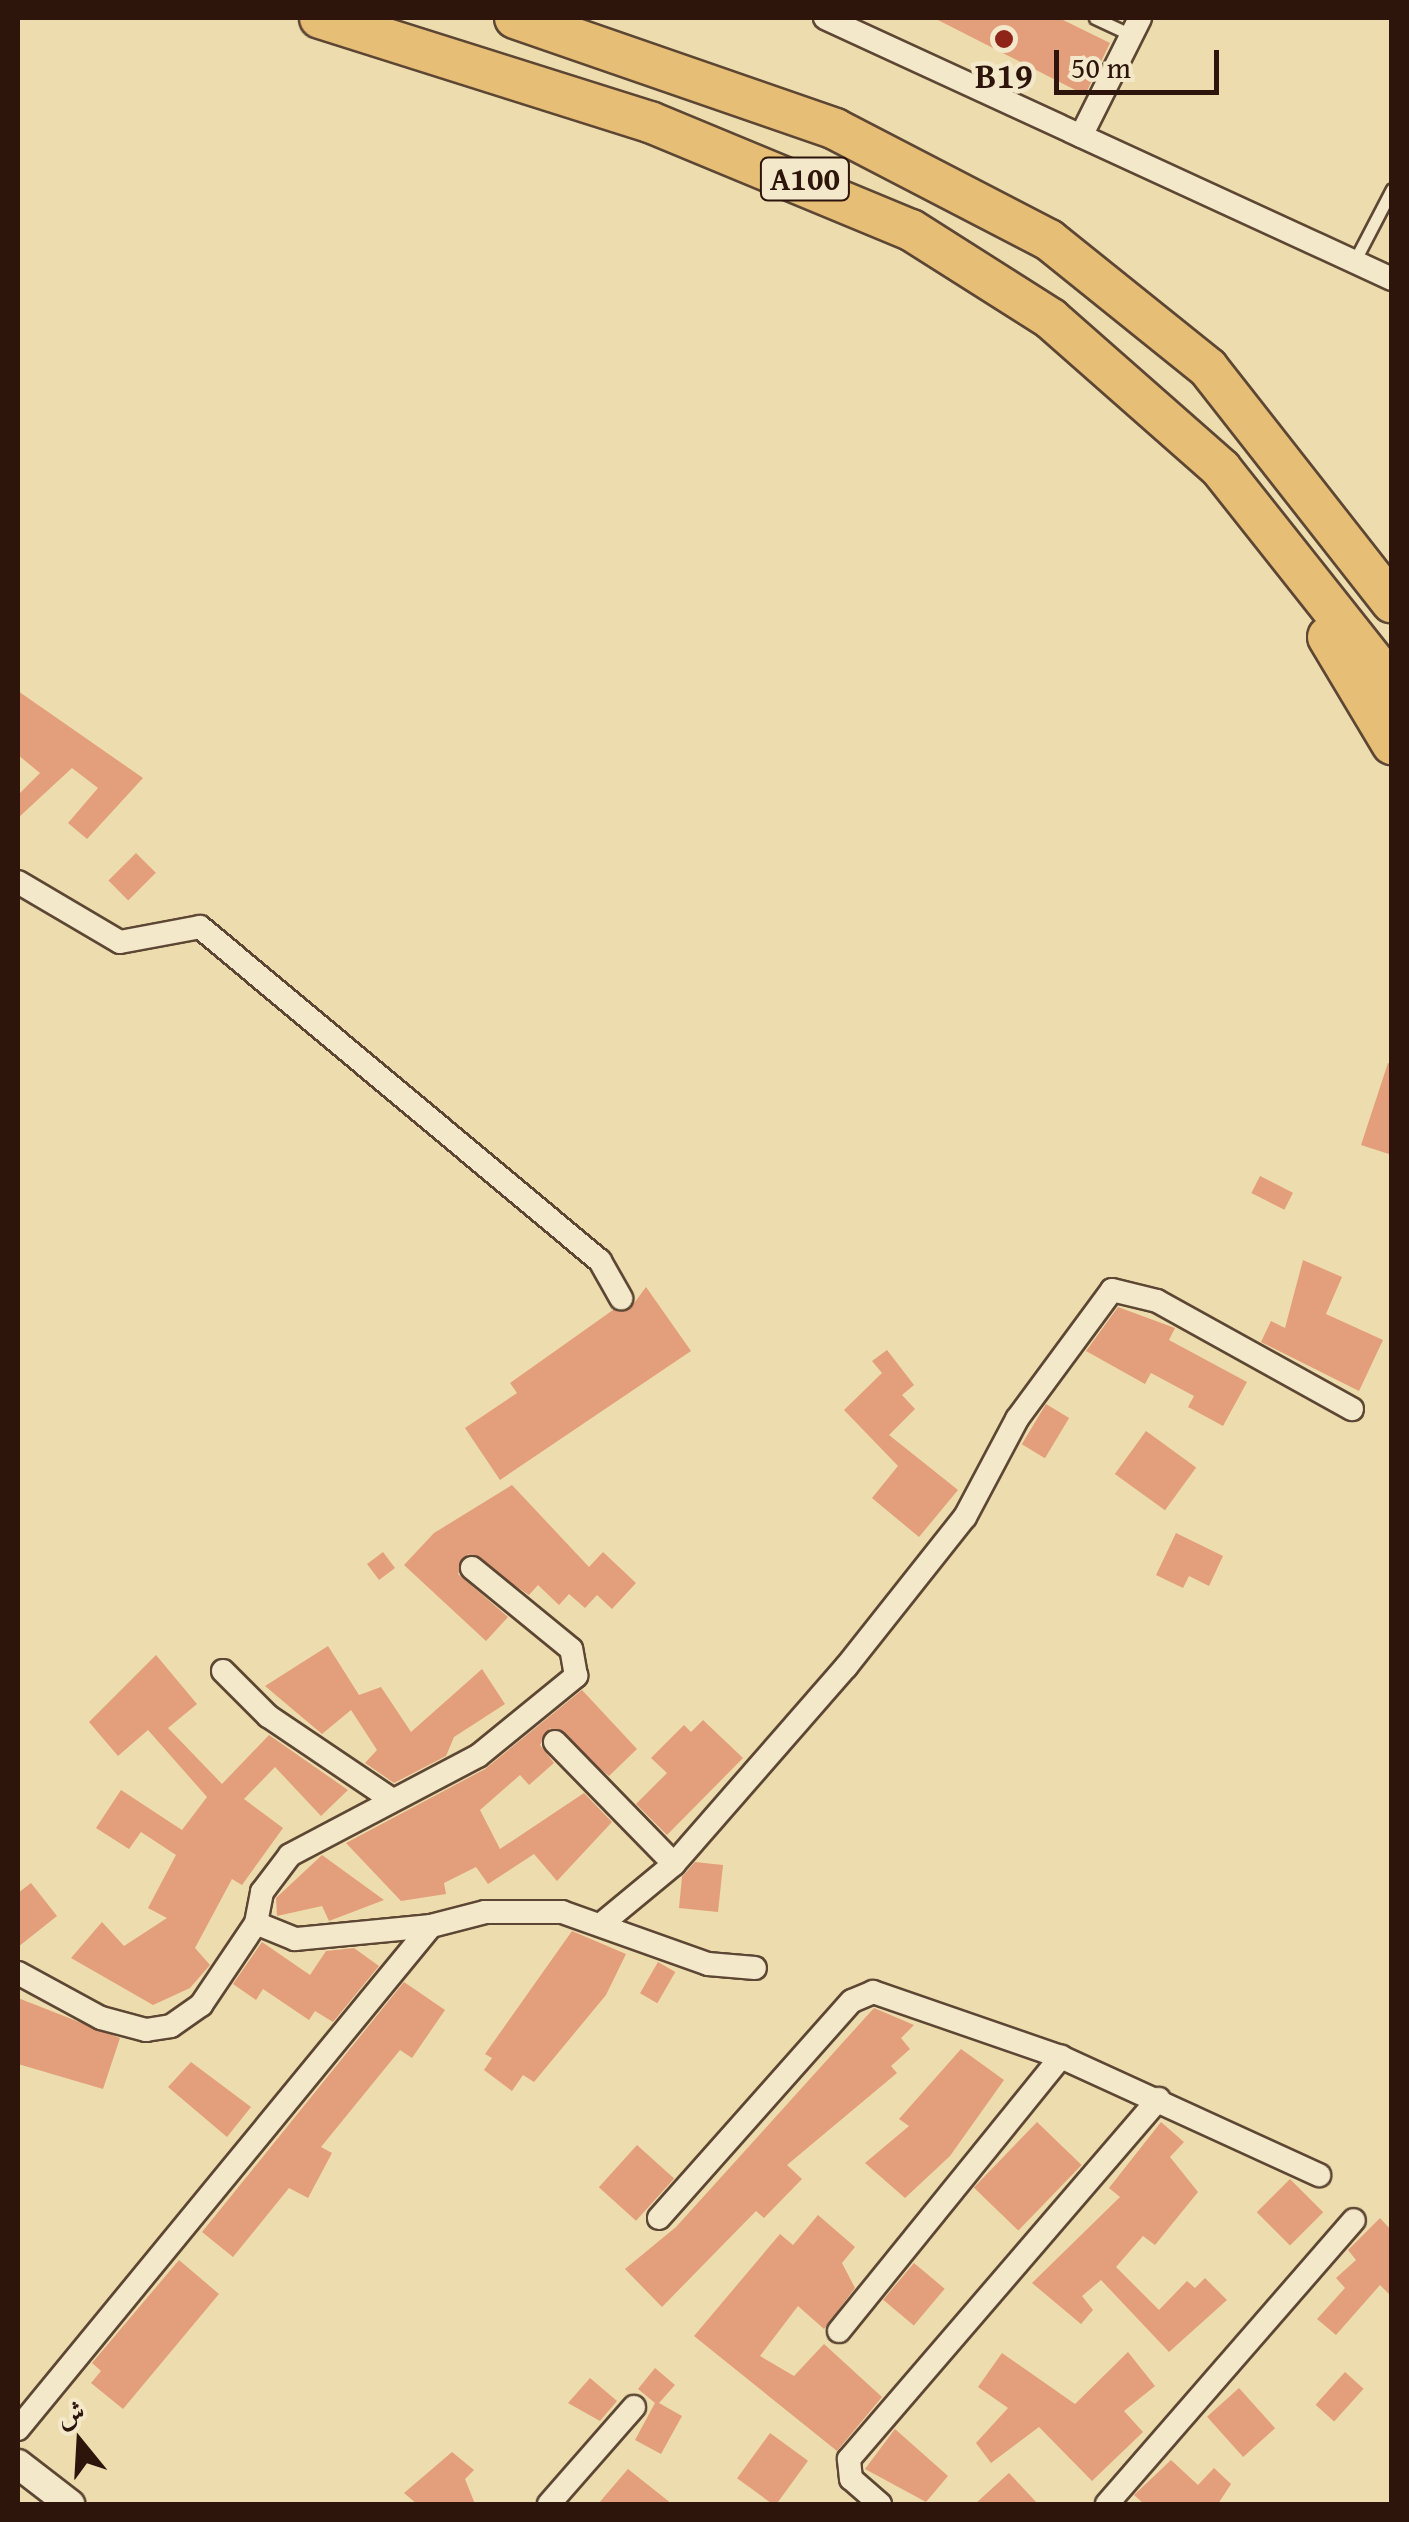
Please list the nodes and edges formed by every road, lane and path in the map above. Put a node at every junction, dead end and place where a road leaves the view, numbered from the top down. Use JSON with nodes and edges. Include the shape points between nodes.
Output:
{"nodes":[{"id":1,"x":320,"y":18,"type":"edge"},
{"id":2,"x":514,"y":18,"type":"edge"},
{"id":3,"x":825,"y":18,"type":"edge"},
{"id":4,"x":1094,"y":18,"type":"edge"},
{"id":5,"x":1135,"y":26,"type":"edge"},
{"id":6,"x":1080,"y":136,"type":"junction"},
{"id":7,"x":1392,"y":189,"type":"edge"},
{"id":8,"x":1354,"y":262,"type":"junction"},
{"id":9,"x":1392,"y":279,"type":"edge"},
{"id":10,"x":1208,"y":368,"type":"junction"},
{"id":11,"x":1222,"y":469,"type":"junction"},
{"id":12,"x":1392,"y":562,"type":"edge"},
{"id":13,"x":1392,"y":603,"type":"edge"},
{"id":14,"x":1392,"y":685,"type":"edge"},
{"id":15,"x":1392,"y":744,"type":"edge"},
{"id":16,"x":18,"y":882,"type":"edge"},
{"id":17,"x":621,"y":1298,"type":"dead end"},
{"id":18,"x":1352,"y":1409,"type":"dead end"},
{"id":19,"x":472,"y":1568,"type":"dead end"},
{"id":20,"x":223,"y":1670,"type":"dead end"},
{"id":21,"x":555,"y":1742,"type":"dead end"},
{"id":22,"x":391,"y":1800,"type":"junction"},
{"id":23,"x":674,"y":1864,"type":"junction"},
{"id":24,"x":256,"y":1922,"type":"junction"},
{"id":25,"x":604,"y":1922,"type":"junction"},
{"id":26,"x":431,"y":1926,"type":"junction"},
{"id":27,"x":755,"y":1968,"type":"dead end"},
{"id":28,"x":18,"y":1973,"type":"edge"},
{"id":29,"x":1061,"y":2057,"type":"junction"},
{"id":30,"x":1159,"y":2098,"type":"junction"},
{"id":31,"x":1319,"y":2174,"type":"dead end"},
{"id":32,"x":659,"y":2218,"type":"dead end"},
{"id":33,"x":1354,"y":2220,"type":"dead end"},
{"id":34,"x":839,"y":2330,"type":"dead end"},
{"id":35,"x":634,"y":2407,"type":"dead end"},
{"id":36,"x":18,"y":2429,"type":"edge"},
{"id":37,"x":18,"y":2464,"type":"edge"},
{"id":38,"x":70,"y":2504,"type":"edge"},
{"id":39,"x":550,"y":2504,"type":"edge"},
{"id":40,"x":880,"y":2504,"type":"edge"},
{"id":41,"x":1107,"y":2504,"type":"edge"}],
"edges":[{"from":1,"to":11,"type":"highway","name":"A100","number":"A100","via":[[650,122],[911,230],[1051,318]]},
{"from":2,"to":10,"type":"highway","name":"A100","number":"A100","via":[[718,84],[949,181],[1133,300]]},
{"from":3,"to":6,"type":"street"},
{"from":4,"to":5,"type":"lane"},
{"from":5,"to":6,"type":"street"},
{"from":6,"to":8,"type":"street"},
{"from":7,"to":8,"type":"lane"},
{"from":8,"to":9,"type":"street"},
{"from":10,"to":12,"type":"highway"},
{"from":10,"to":13,"type":"highway","name":"A100","number":"A100"},
{"from":11,"to":14,"type":"highway","name":"A100","number":"A100"},
{"from":11,"to":15,"type":"highway"},
{"from":16,"to":17,"type":"street","via":[[120,942],[200,927],[600,1262]]},
{"from":18,"to":23,"type":"street","via":[[1158,1301],[1112,1290],[1017,1419],[965,1517]]},
{"from":19,"to":22,"type":"street","via":[[571,1649],[576,1676],[478,1756]]},
{"from":20,"to":22,"type":"street","via":[[268,1716]]},
{"from":21,"to":23,"type":"street"},
{"from":22,"to":24,"type":"street","via":[[290,1855],[262,1892]]},
{"from":23,"to":25,"type":"street"},
{"from":24,"to":26,"type":"street","via":[[295,1939]]},
{"from":24,"to":28,"type":"street","via":[[202,2005],[171,2026],[146,2030],[101,2018]]},
{"from":25,"to":26,"type":"street","via":[[533,1910]]},
{"from":25,"to":27,"type":"street","via":[[708,1964]]},
{"from":26,"to":36,"type":"street"},
{"from":29,"to":30,"type":"street"},
{"from":29,"to":32,"type":"street","via":[[889,1992],[852,2000]]},
{"from":29,"to":34,"type":"street"},
{"from":30,"to":31,"type":"street"},
{"from":30,"to":40,"type":"street","via":[[849,2459],[851,2480]]},
{"from":33,"to":41,"type":"street"},
{"from":35,"to":39,"type":"street"},
{"from":37,"to":38,"type":"street"}]}
